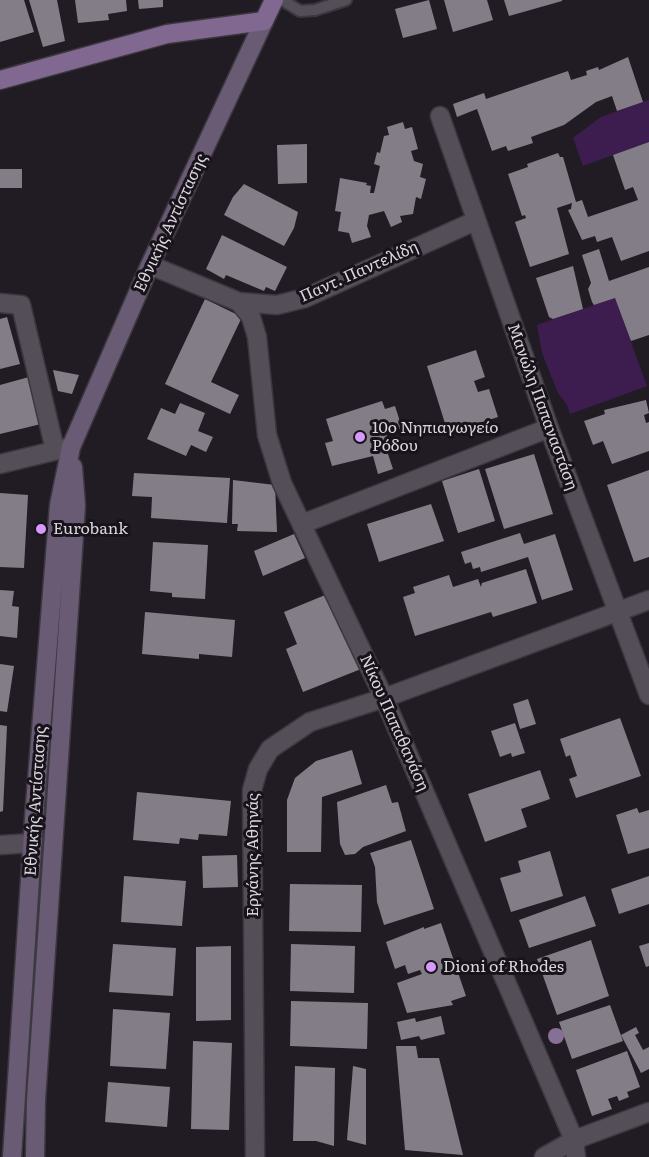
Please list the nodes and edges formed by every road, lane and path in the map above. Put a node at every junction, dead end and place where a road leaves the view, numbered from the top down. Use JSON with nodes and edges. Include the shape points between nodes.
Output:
{"nodes":[{"id":1,"x":274,"y":0,"type":"edge"},
{"id":2,"x":282,"y":0,"type":"edge"},
{"id":3,"x":345,"y":0,"type":"edge"},
{"id":4,"x":264,"y":21,"type":"junction"},
{"id":5,"x":0,"y":80,"type":"edge"},
{"id":6,"x":440,"y":116,"type":"dead end"},
{"id":7,"x":475,"y":221,"type":"junction"},
{"id":8,"x":150,"y":265,"type":"junction"},
{"id":9,"x":239,"y":302,"type":"junction"},
{"id":10,"x":0,"y":303,"type":"edge"},
{"id":11,"x":549,"y":428,"type":"junction"},
{"id":12,"x":63,"y":449,"type":"junction"},
{"id":13,"x":0,"y":464,"type":"edge"},
{"id":14,"x":302,"y":524,"type":"junction"},
{"id":15,"x":649,"y":600,"type":"edge"},
{"id":16,"x":617,"y":612,"type":"junction"},
{"id":17,"x":649,"y":695,"type":"edge"},
{"id":18,"x":384,"y":698,"type":"junction"},
{"id":19,"x":33,"y":843,"type":"junction"},
{"id":20,"x":0,"y":845,"type":"edge"},
{"id":21,"x":649,"y":1112,"type":"edge"},
{"id":22,"x":575,"y":1148,"type":"edge"},
{"id":23,"x":12,"y":1157,"type":"edge"},
{"id":24,"x":35,"y":1157,"type":"edge"},
{"id":25,"x":255,"y":1157,"type":"edge"},
{"id":26,"x":544,"y":1157,"type":"edge"}],
"edges":[{"from":1,"to":4,"type":"main road","name":"Εθνικής Αντίστασης"},
{"from":2,"to":3,"type":"lane","via":[[300,11]]},
{"from":4,"to":5,"type":"main road","via":[[168,34]]},
{"from":4,"to":8,"type":"main road","name":"Εθνικής Αντίστασης"},
{"from":6,"to":7,"type":"street","name":"Μανώλη Παπαναστάση"},
{"from":7,"to":9,"type":"street","name":"Παντ. Παντελίδη","via":[[305,298],[277,305]]},
{"from":7,"to":11,"type":"street","name":"Μανώλη Παπαναστάση"},
{"from":8,"to":9,"type":"street","name":"Παντ. Παντελίδη"},
{"from":8,"to":12,"type":"main road","name":"Εθνικής Αντίστασης"},
{"from":9,"to":14,"type":"street","name":"Νίκου Παπαθανάση","via":[[251,317],[257,337],[264,415],[273,458]]},
{"from":10,"to":12,"type":"street","via":[[21,305]]},
{"from":11,"to":14,"type":"street"},
{"from":11,"to":16,"type":"street","name":"Μανώλη Παπαναστάση"},
{"from":12,"to":13,"type":"street"},
{"from":12,"to":19,"type":"main road","name":"Εθνικής Αντίστασης"},
{"from":12,"to":24,"type":"main road","name":"Εθνικής Αντίστασης","via":[[76,506]]},
{"from":14,"to":18,"type":"street","name":"Νίκου Παπαθανάση"},
{"from":15,"to":16,"type":"street","name":"Εργάνης Αθηνάς"},
{"from":16,"to":17,"type":"street","name":"Μανώλη Παπαναστάση"},
{"from":16,"to":18,"type":"street","name":"Εργάνης Αθηνάς"},
{"from":18,"to":22,"type":"street","name":"Νίκου Παπαθανάση"},
{"from":18,"to":25,"type":"street","name":"Εργάνης Αθηνάς","via":[[291,733],[270,749],[252,790]]},
{"from":19,"to":20,"type":"street"},
{"from":19,"to":23,"type":"main road","name":"Εθνικής Αντίστασης"},
{"from":21,"to":22,"type":"street"},
{"from":22,"to":26,"type":"street"}]}
